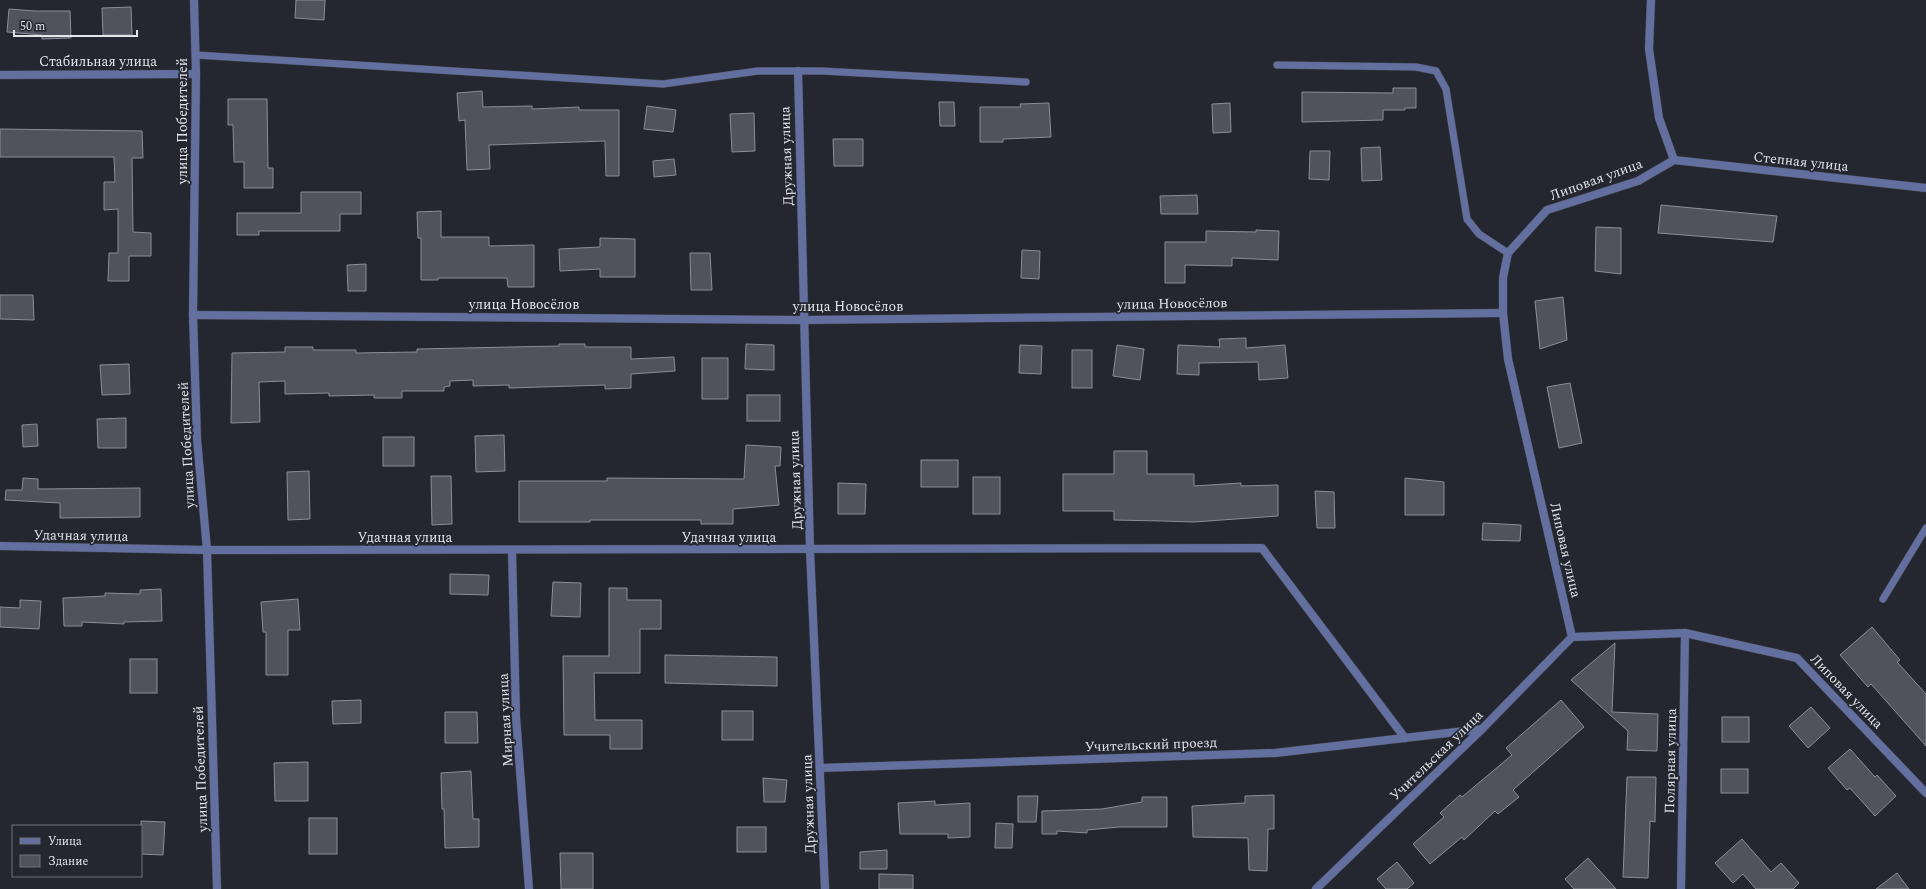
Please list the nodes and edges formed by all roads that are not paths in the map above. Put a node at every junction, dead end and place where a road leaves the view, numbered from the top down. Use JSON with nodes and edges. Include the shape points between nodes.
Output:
{"nodes":[{"id":1,"x":194,"y":0,"type":"edge"},
{"id":2,"x":1651,"y":0,"type":"edge"},
{"id":3,"x":196,"y":55,"type":"junction"},
{"id":4,"x":1277,"y":65,"type":"dead end"},
{"id":5,"x":798,"y":71,"type":"junction"},
{"id":6,"x":196,"y":74,"type":"junction"},
{"id":7,"x":0,"y":75,"type":"edge"},
{"id":8,"x":1026,"y":82,"type":"dead end"},
{"id":9,"x":1674,"y":160,"type":"junction"},
{"id":10,"x":1926,"y":188,"type":"edge"},
{"id":11,"x":1508,"y":253,"type":"junction"},
{"id":12,"x":1503,"y":313,"type":"junction"},
{"id":13,"x":193,"y":315,"type":"junction"},
{"id":14,"x":803,"y":320,"type":"junction"},
{"id":15,"x":1926,"y":528,"type":"edge"},
{"id":16,"x":0,"y":546,"type":"edge"},
{"id":17,"x":207,"y":550,"type":"junction"},
{"id":18,"x":512,"y":550,"type":"junction"},
{"id":19,"x":810,"y":550,"type":"junction"},
{"id":20,"x":1883,"y":599,"type":"dead end"},
{"id":21,"x":1685,"y":633,"type":"junction"},
{"id":22,"x":1572,"y":637,"type":"junction"},
{"id":23,"x":1482,"y":729,"type":"junction"},
{"id":24,"x":1405,"y":738,"type":"junction"},
{"id":25,"x":820,"y":768,"type":"junction"},
{"id":26,"x":1926,"y":793,"type":"edge"},
{"id":27,"x":217,"y":889,"type":"edge"},
{"id":28,"x":529,"y":889,"type":"edge"},
{"id":29,"x":824,"y":889,"type":"edge"},
{"id":30,"x":1316,"y":889,"type":"edge"},
{"id":31,"x":1681,"y":889,"type":"edge"}],
"edges":[{"from":1,"to":3,"type":"street","name":"улица Победителей"},
{"from":2,"to":9,"type":"street","via":[[1649,49],[1659,118]]},
{"from":3,"to":5,"type":"lane","via":[[663,84],[758,71]]},
{"from":3,"to":6,"type":"street","name":"улица Победителей"},
{"from":4,"to":11,"type":"lane","via":[[1416,67],[1436,70],[1446,89],[1468,219],[1479,234]]},
{"from":5,"to":8,"type":"lane"},
{"from":5,"to":14,"type":"street","name":"Дружная улица"},
{"from":6,"to":7,"type":"street","name":"Стабильная улица"},
{"from":6,"to":13,"type":"street","name":"улица Победителей"},
{"from":9,"to":10,"type":"street","name":"Степная улица"},
{"from":9,"to":11,"type":"street","name":"Липовая улица","via":[[1638,181],[1546,210]]},
{"from":11,"to":12,"type":"street","name":"Липовая улица","via":[[1503,278]]},
{"from":12,"to":14,"type":"street","name":"улица Новосёлов"},
{"from":12,"to":22,"type":"street","name":"Липовая улица","via":[[1508,359]]},
{"from":13,"to":14,"type":"street","name":"улица Новосёлов"},
{"from":13,"to":17,"type":"street","name":"улица Победителей","via":[[197,439]]},
{"from":14,"to":19,"type":"street","name":"Дружная улица"},
{"from":15,"to":20,"type":"lane"},
{"from":16,"to":17,"type":"street","name":"Удачная улица"},
{"from":17,"to":18,"type":"street","name":"Удачная улица"},
{"from":17,"to":27,"type":"street","name":"улица Победителей"},
{"from":18,"to":19,"type":"street","name":"Удачная улица"},
{"from":18,"to":28,"type":"street","name":"Мирная улица","via":[[516,717]]},
{"from":19,"to":24,"type":"street","name":"Удачная улица","via":[[1262,548]]},
{"from":19,"to":25,"type":"street","name":"Дружная улица"},
{"from":21,"to":22,"type":"street","name":"Липовая улица"},
{"from":21,"to":26,"type":"street","name":"Липовая улица","via":[[1797,658]]},
{"from":21,"to":31,"type":"street","name":"Полярная улица"},
{"from":22,"to":23,"type":"street","name":"Учительская улица"},
{"from":23,"to":24,"type":"street","name":"Учительский проезд"},
{"from":23,"to":30,"type":"street","name":"Учительская улица"},
{"from":24,"to":25,"type":"street","name":"Учительский проезд","via":[[1275,753]]},
{"from":25,"to":29,"type":"street","name":"Дружная улица"}]}
